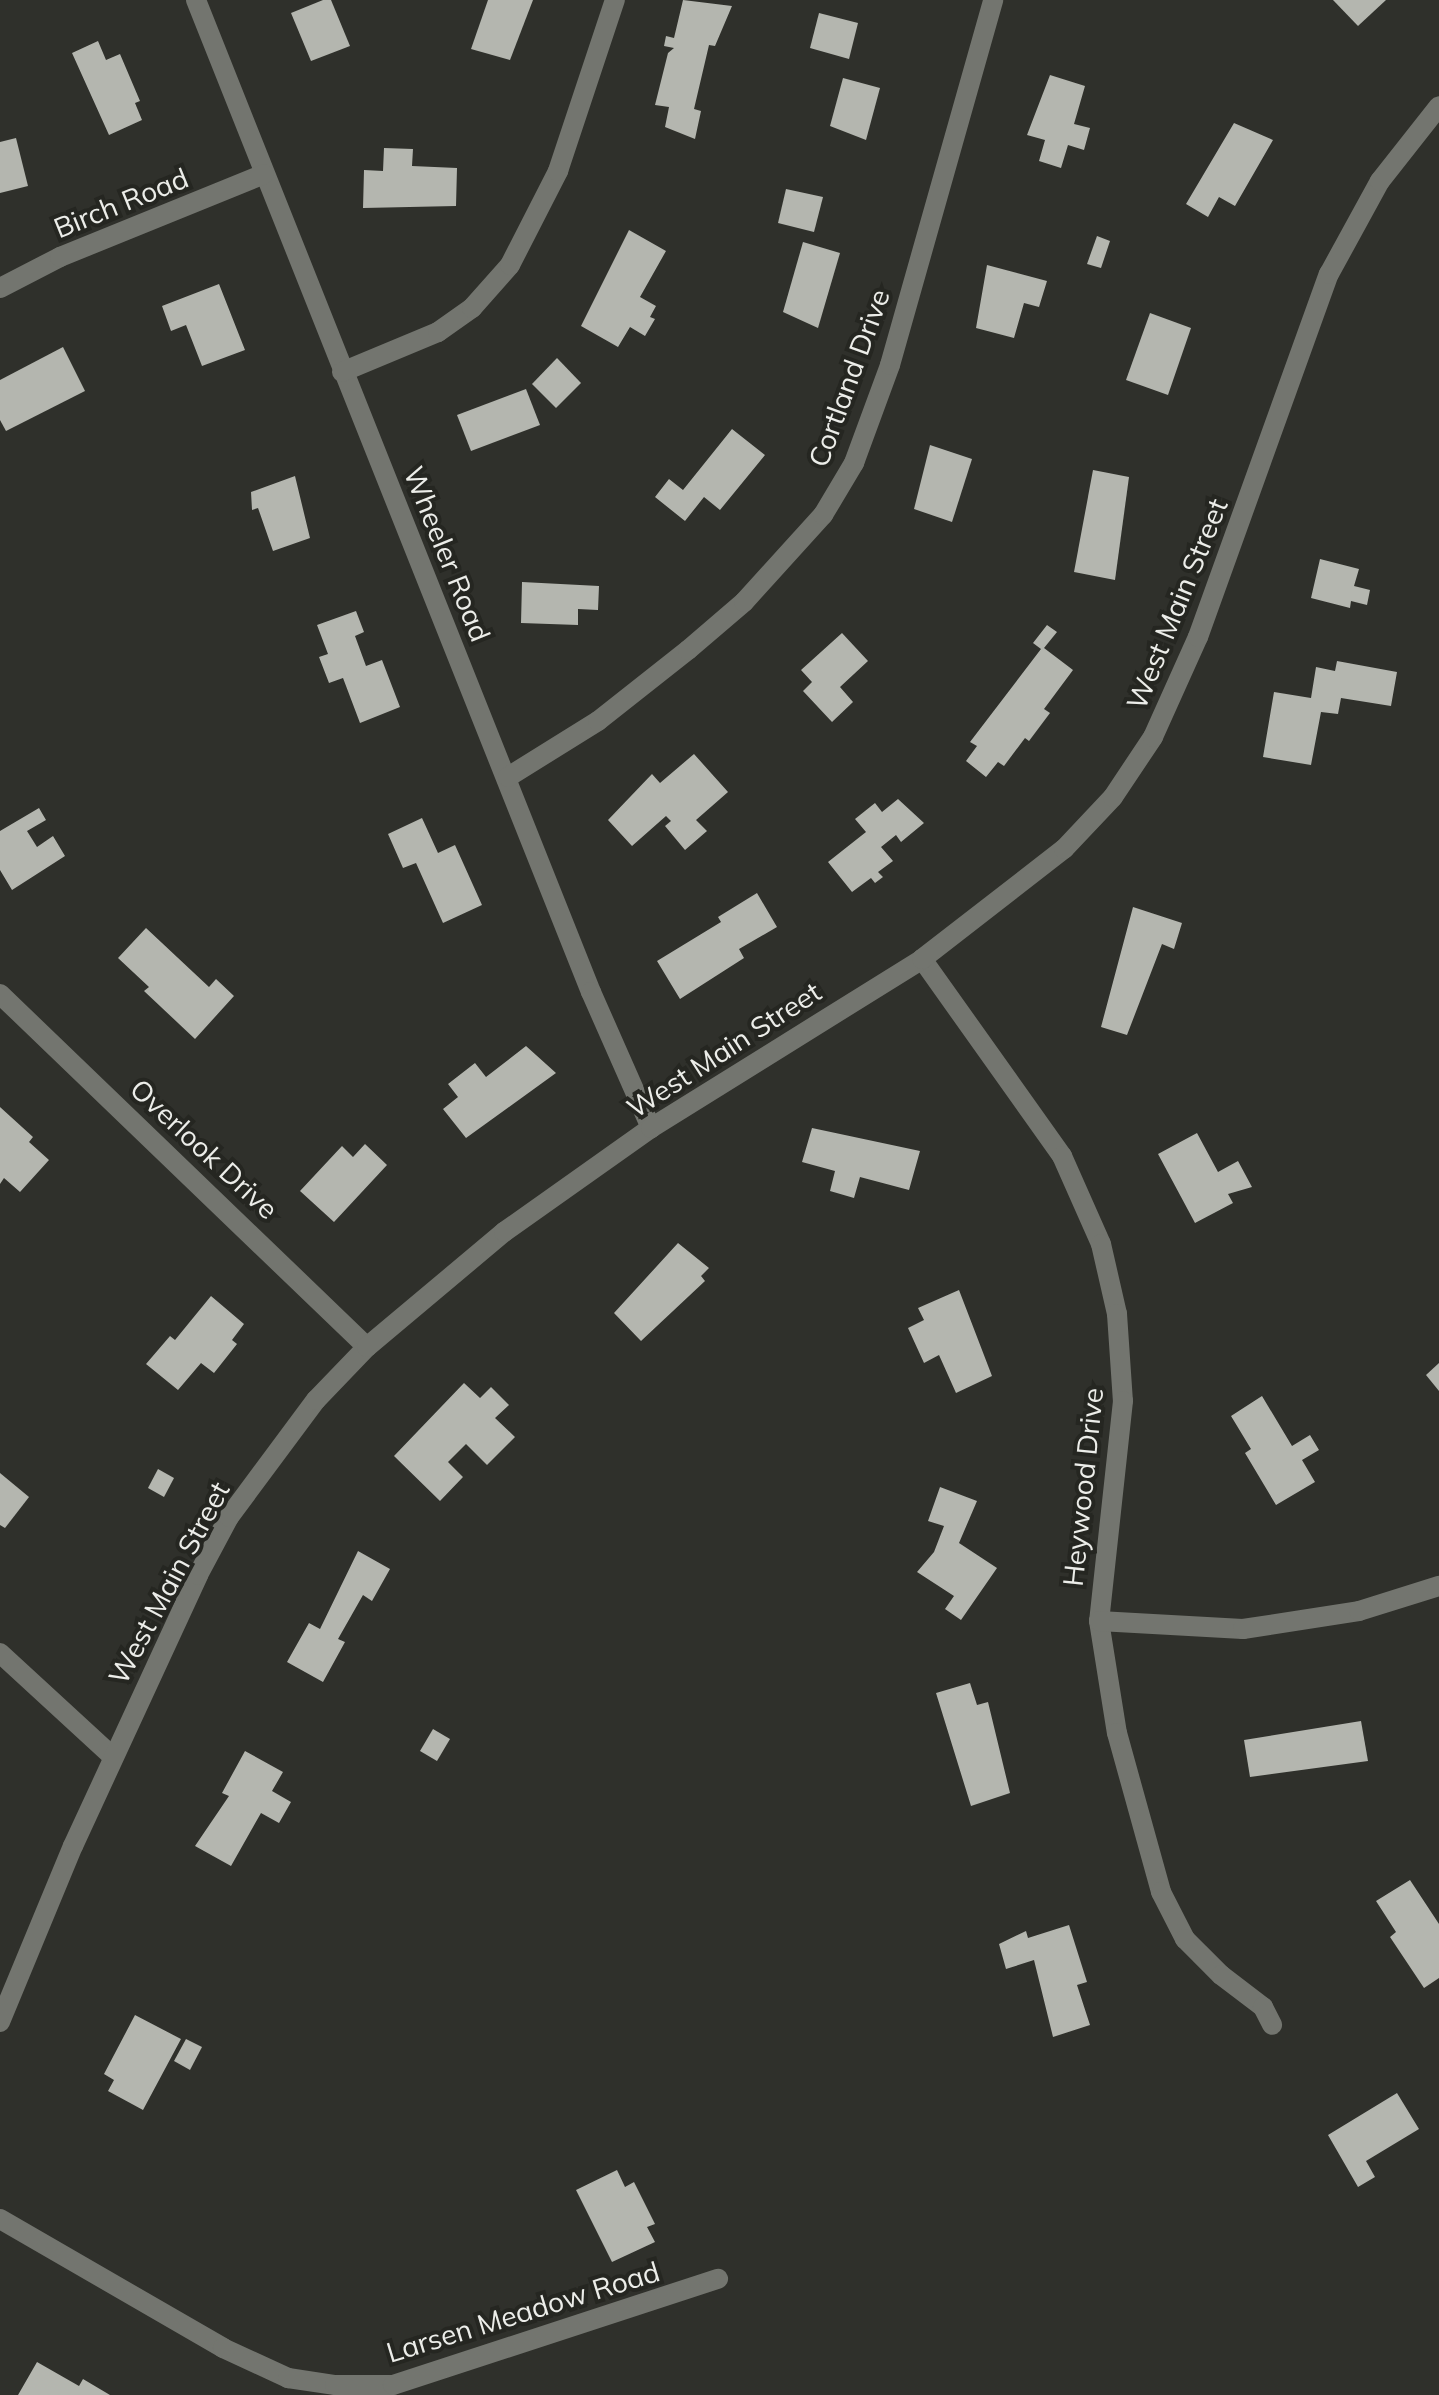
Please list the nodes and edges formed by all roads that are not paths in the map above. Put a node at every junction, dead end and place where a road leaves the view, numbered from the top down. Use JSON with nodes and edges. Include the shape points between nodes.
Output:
{"nodes":[{"id":1,"x":196,"y":0,"type":"edge"},
{"id":2,"x":615,"y":0,"type":"edge"},
{"id":3,"x":993,"y":0,"type":"edge"},
{"id":4,"x":1439,"y":106,"type":"edge"},
{"id":5,"x":264,"y":174,"type":"junction"},
{"id":6,"x":0,"y":288,"type":"edge"},
{"id":7,"x":342,"y":372,"type":"junction"},
{"id":8,"x":508,"y":777,"type":"junction"},
{"id":9,"x":922,"y":959,"type":"junction"},
{"id":10,"x":0,"y":994,"type":"edge"},
{"id":11,"x":651,"y":1128,"type":"junction"},
{"id":12,"x":367,"y":1347,"type":"junction"},
{"id":13,"x":1439,"y":1586,"type":"edge"},
{"id":14,"x":1099,"y":1621,"type":"junction"},
{"id":15,"x":0,"y":1653,"type":"edge"},
{"id":16,"x":113,"y":1757,"type":"junction"},
{"id":17,"x":0,"y":2022,"type":"edge"},
{"id":18,"x":1272,"y":2025,"type":"dead end"},
{"id":19,"x":0,"y":2219,"type":"edge"},
{"id":20,"x":718,"y":2279,"type":"dead end"}],
"edges":[{"from":1,"to":5,"type":"street","name":"Wheeler Road"},
{"from":2,"to":7,"type":"street","via":[[558,171],[510,265],[472,308],[438,332]]},
{"from":3,"to":8,"type":"street","name":"Cortland Drive","via":[[890,365],[854,463],[823,515],[744,602],[688,650],[598,721]]},
{"from":4,"to":9,"type":"street","name":"West Main Street","via":[[1380,181],[1329,274],[1215,594],[1153,737],[1090,825]]},
{"from":5,"to":6,"type":"street","name":"Birch Road","via":[[60,257]]},
{"from":5,"to":7,"type":"street","name":"Wheeler Road"},
{"from":7,"to":8,"type":"street","name":"Wheeler Road"},
{"from":8,"to":11,"type":"street","name":"Wheeler Road","via":[[591,992]]},
{"from":9,"to":11,"type":"street","name":"West Main Street"},
{"from":9,"to":14,"type":"street","name":"Heywood Drive","via":[[1062,1156],[1101,1244],[1117,1314],[1123,1401]]},
{"from":10,"to":12,"type":"street","name":"Overlook Drive"},
{"from":11,"to":12,"type":"street","name":"West Main Street","via":[[448,1275]]},
{"from":12,"to":16,"type":"street","name":"West Main Street","via":[[316,1400],[229,1517]]},
{"from":13,"to":14,"type":"street","via":[[1359,1611],[1243,1629]]},
{"from":14,"to":18,"type":"street","name":"Heywood Drive","via":[[1117,1733],[1161,1892],[1185,1939],[1263,2007]]},
{"from":15,"to":16,"type":"street"},
{"from":16,"to":17,"type":"street","name":"West Main Street"},
{"from":19,"to":20,"type":"street","name":"Larsen Meadow Road","via":[[223,2348],[288,2378],[335,2385],[393,2385]]}]}
